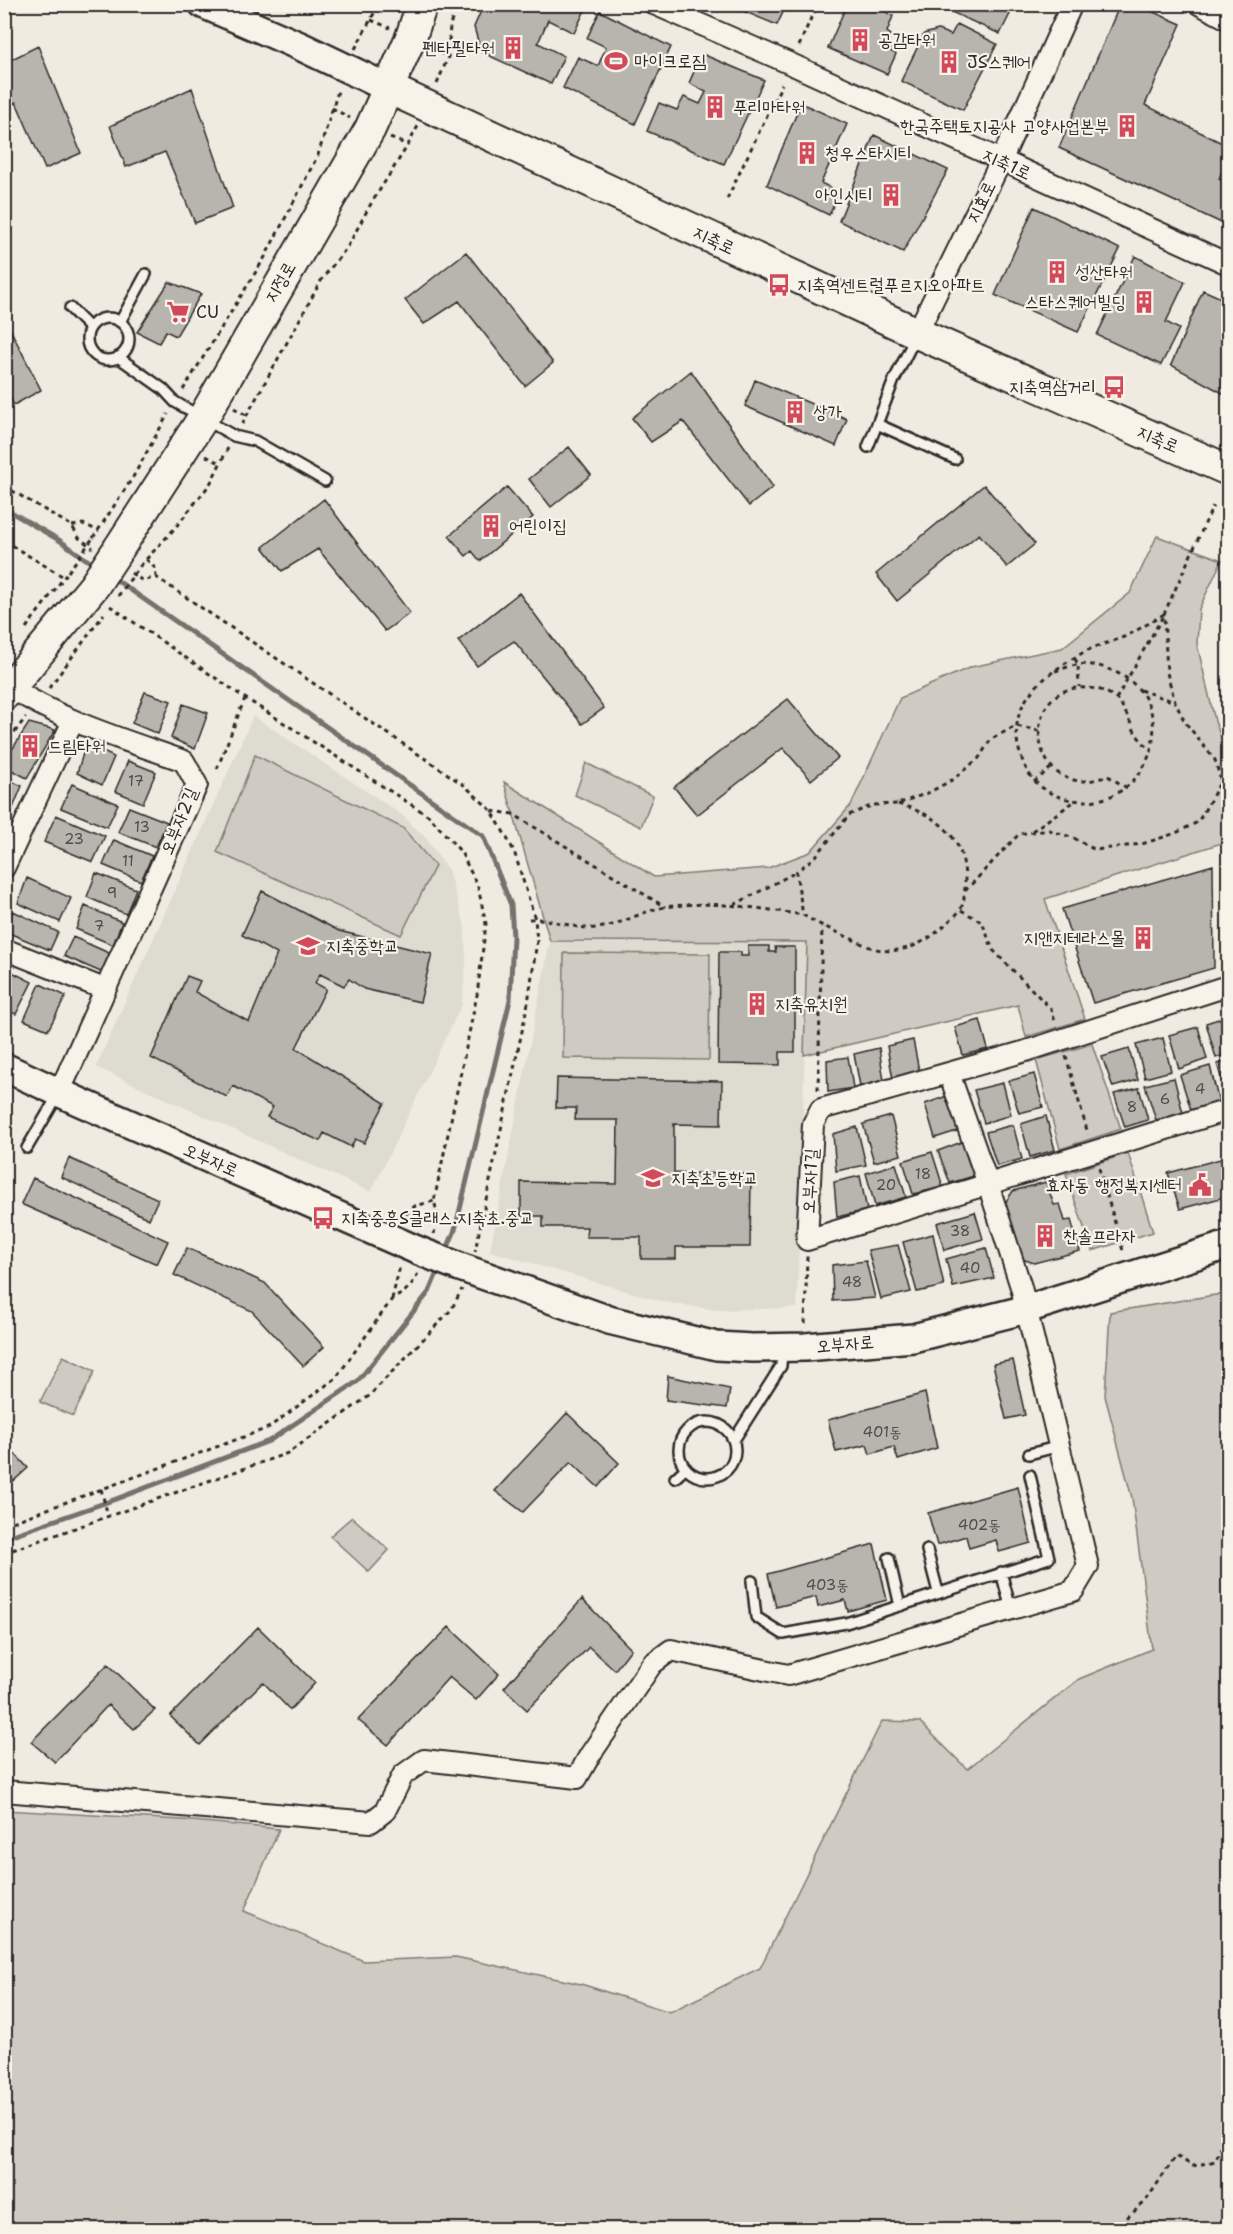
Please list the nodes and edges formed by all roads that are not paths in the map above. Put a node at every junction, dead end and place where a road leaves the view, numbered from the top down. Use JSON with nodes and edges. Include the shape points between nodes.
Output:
{"nodes":[{"id":1,"x":203,"y":4,"type":"edge"},
{"id":2,"x":422,"y":4,"type":"edge"},
{"id":3,"x":654,"y":4,"type":"edge"},
{"id":4,"x":1072,"y":4,"type":"edge"},
{"id":5,"x":1199,"y":4,"type":"edge"},
{"id":6,"x":1228,"y":20,"type":"edge"},
{"id":7,"x":388,"y":88,"type":"junction"},
{"id":8,"x":1001,"y":161,"type":"junction"},
{"id":9,"x":1228,"y":264,"type":"edge"},
{"id":10,"x":146,"y":274,"type":"dead end"},
{"id":11,"x":70,"y":308,"type":"dead end"},
{"id":12,"x":120,"y":322,"type":"junction"},
{"id":13,"x":90,"y":328,"type":"junction"},
{"id":14,"x":917,"y":333,"type":"junction"},
{"id":15,"x":118,"y":357,"type":"junction"},
{"id":16,"x":203,"y":418,"type":"junction"},
{"id":17,"x":877,"y":424,"type":"junction"},
{"id":18,"x":868,"y":447,"type":"dead end"},
{"id":19,"x":955,"y":459,"type":"dead end"},
{"id":20,"x":1228,"y":470,"type":"edge"},
{"id":21,"x":326,"y":481,"type":"dead end"},
{"id":22,"x":7,"y":691,"type":"edge"},
{"id":23,"x":73,"y":721,"type":"junction"},
{"id":24,"x":4,"y":868,"type":"edge"},
{"id":25,"x":4,"y":949,"type":"edge"},
{"id":26,"x":104,"y":989,"type":"junction"},
{"id":27,"x":1225,"y":990,"type":"edge"},
{"id":28,"x":4,"y":1067,"type":"edge"},
{"id":29,"x":949,"y":1073,"type":"junction"},
{"id":30,"x":59,"y":1093,"type":"junction"},
{"id":31,"x":1228,"y":1110,"type":"edge"},
{"id":32,"x":27,"y":1148,"type":"dead end"},
{"id":33,"x":988,"y":1184,"type":"junction"},
{"id":34,"x":1228,"y":1245,"type":"edge"},
{"id":35,"x":1027,"y":1309,"type":"junction"},
{"id":36,"x":782,"y":1348,"type":"junction"},
{"id":37,"x":734,"y":1440,"type":"junction"},
{"id":38,"x":1060,"y":1446,"type":"junction"},
{"id":39,"x":1029,"y":1454,"type":"dead end"},
{"id":40,"x":686,"y":1468,"type":"junction"},
{"id":41,"x":1029,"y":1475,"type":"dead end"},
{"id":42,"x":675,"y":1478,"type":"dead end"},
{"id":43,"x":927,"y":1550,"type":"dead end"},
{"id":44,"x":889,"y":1558,"type":"dead end"},
{"id":45,"x":1001,"y":1572,"type":"junction"},
{"id":46,"x":752,"y":1581,"type":"dead end"},
{"id":47,"x":938,"y":1592,"type":"junction"},
{"id":48,"x":900,"y":1606,"type":"junction"},
{"id":49,"x":1011,"y":1609,"type":"junction"},
{"id":50,"x":4,"y":1791,"type":"edge"}],
"edges":[{"from":1,"to":7,"type":"main road","name":"지축로"},
{"from":2,"to":7,"type":"main road","name":"지정로"},
{"from":3,"to":8,"type":"street","name":"지축1로"},
{"from":4,"to":8,"type":"street","name":"지효로"},
{"from":5,"to":6,"type":"street"},
{"from":7,"to":14,"type":"main road","name":"지축로"},
{"from":7,"to":16,"type":"main road","name":"지정로","via":[[370,129]]},
{"from":8,"to":9,"type":"street","name":"지축1로"},
{"from":8,"to":14,"type":"street","name":"지효로"},
{"from":10,"to":12,"type":"lane"},
{"from":11,"to":13,"type":"lane"},
{"from":12,"to":13,"type":"lane","via":[[107,318]]},
{"from":12,"to":15,"type":"lane","via":[[129,340]]},
{"from":13,"to":15,"type":"lane","via":[[88,342],[94,354],[105,359]]},
{"from":14,"to":17,"type":"lane"},
{"from":14,"to":20,"type":"main road","name":"지축로"},
{"from":15,"to":16,"type":"lane","via":[[175,402]]},
{"from":16,"to":21,"type":"lane","via":[[234,436],[255,441]]},
{"from":16,"to":22,"type":"main road","name":"지정로","bridge":true,"via":[[112,551],[96,591]]},
{"from":17,"to":18,"type":"lane"},
{"from":17,"to":19,"type":"lane"},
{"from":22,"to":23,"type":"street","name":"오부자2길"},
{"from":23,"to":24,"type":"street"},
{"from":23,"to":26,"type":"street","name":"오부자2길","via":[[184,761],[197,785]]},
{"from":25,"to":26,"type":"street"},
{"from":26,"to":30,"type":"street","name":"오부자2길"},
{"from":27,"to":29,"type":"street"},
{"from":28,"to":30,"type":"main road","name":"오부자로"},
{"from":29,"to":33,"type":"street"},
{"from":29,"to":33,"type":"street","name":"오부자1길","via":[[821,1109],[813,1124],[807,1240]]},
{"from":30,"to":32,"type":"lane"},
{"from":30,"to":36,"type":"main road","name":"오부자로","bridge":true,"via":[[418,1254],[609,1320],[717,1346]]},
{"from":31,"to":33,"type":"street","name":"오부자1길"},
{"from":33,"to":35,"type":"street"},
{"from":34,"to":35,"type":"main road","name":"오부자로"},
{"from":35,"to":36,"type":"main road","name":"오부자로","via":[[913,1338]]},
{"from":35,"to":38,"type":"street"},
{"from":36,"to":37,"type":"lane","via":[[781,1366]]},
{"from":37,"to":40,"type":"lane","via":[[734,1459],[722,1474],[703,1478]]},
{"from":37,"to":40,"type":"lane","via":[[715,1422],[690,1427],[683,1434],[679,1451]]},
{"from":38,"to":39,"type":"lane"},
{"from":38,"to":49,"type":"street","via":[[1088,1566],[1073,1591]]},
{"from":40,"to":42,"type":"lane"},
{"from":41,"to":45,"type":"lane","via":[[1049,1558]]},
{"from":43,"to":47,"type":"lane"},
{"from":44,"to":48,"type":"lane"},
{"from":45,"to":47,"type":"lane"},
{"from":45,"to":49,"type":"lane"},
{"from":46,"to":48,"type":"lane","via":[[756,1617],[783,1634],[846,1623]]},
{"from":47,"to":48,"type":"lane"},
{"from":49,"to":50,"type":"street","via":[[788,1674],[671,1650],[652,1664],[577,1778],[424,1760],[403,1775],[385,1811],[371,1822]]}]}
